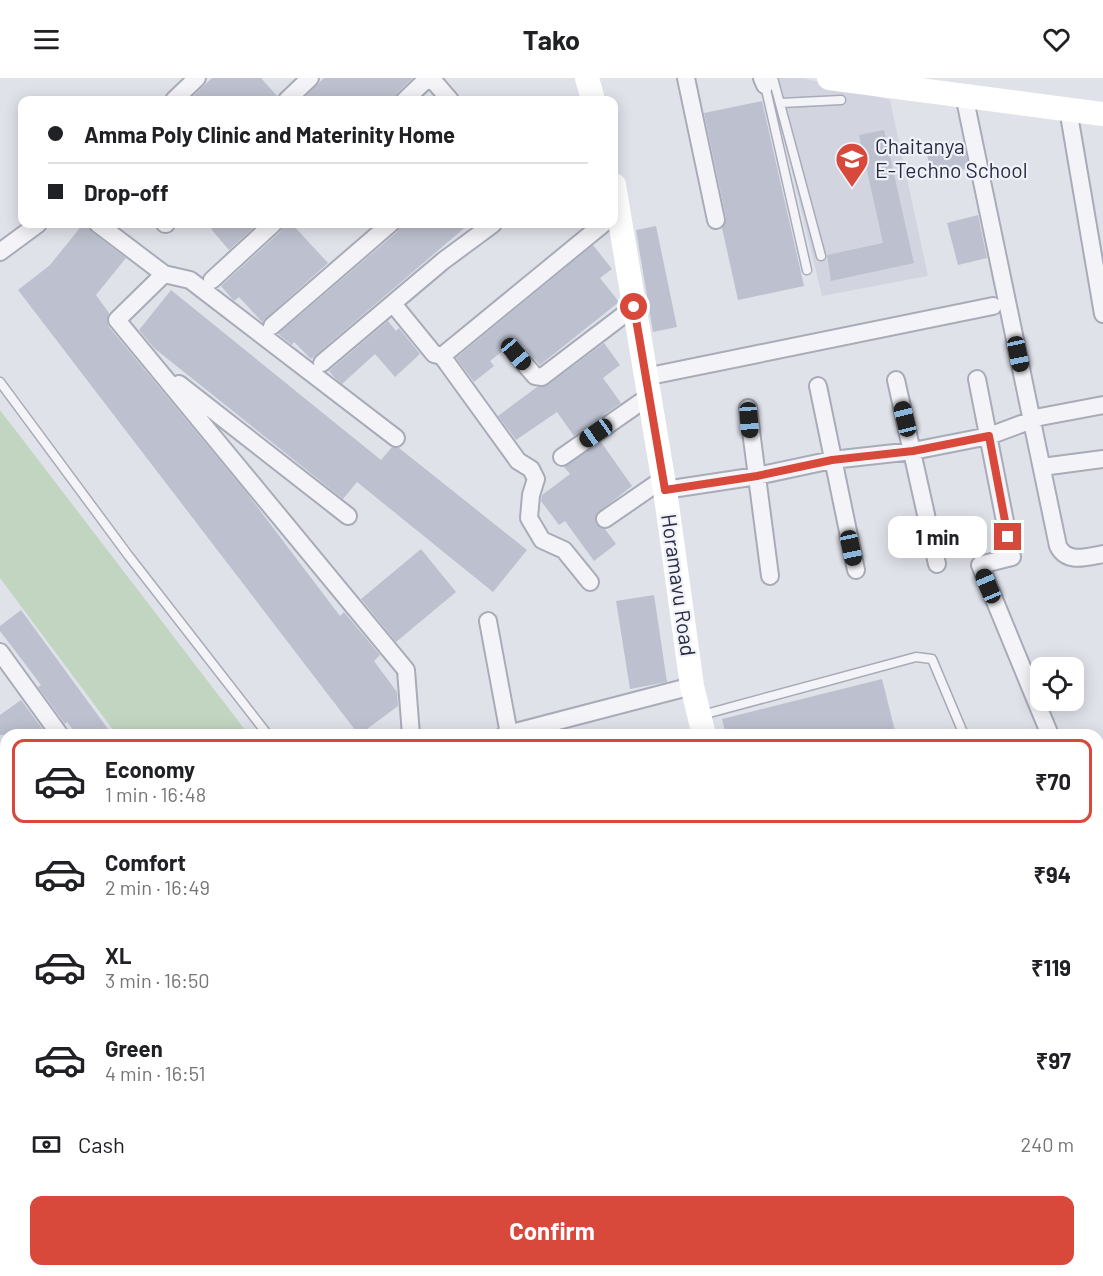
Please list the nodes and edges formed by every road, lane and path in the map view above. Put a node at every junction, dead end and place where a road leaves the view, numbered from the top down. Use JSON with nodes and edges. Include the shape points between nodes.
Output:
{"nodes":[{"id":1,"x":197,"y":78,"type":"edge"},
{"id":2,"x":310,"y":78,"type":"edge"},
{"id":3,"x":429,"y":78,"type":"edge"},
{"id":4,"x":587,"y":78,"type":"edge"},
{"id":5,"x":686,"y":78,"type":"edge"},
{"id":6,"x":767,"y":80,"type":"edge"},
{"id":7,"x":847,"y":83,"type":"edge"},
{"id":8,"x":908,"y":83,"type":"edge"},
{"id":9,"x":964,"y":95,"type":"junction"},
{"id":10,"x":178,"y":96,"type":"edge"},
{"id":11,"x":291,"y":96,"type":"edge"},
{"id":12,"x":409,"y":96,"type":"edge"},
{"id":13,"x":446,"y":96,"type":"edge"},
{"id":14,"x":592,"y":96,"type":"edge"},
{"id":15,"x":781,"y":103,"type":"junction"},
{"id":16,"x":1068,"y":109,"type":"junction"},
{"id":17,"x":1103,"y":114,"type":"edge"},
{"id":18,"x":716,"y":220,"type":"dead end"},
{"id":19,"x":33,"y":228,"type":"edge"},
{"id":20,"x":103,"y":228,"type":"edge"},
{"id":21,"x":269,"y":228,"type":"edge"},
{"id":22,"x":385,"y":228,"type":"edge"},
{"id":23,"x":488,"y":228,"type":"edge"},
{"id":24,"x":597,"y":228,"type":"edge"},
{"id":25,"x":615,"y":228,"type":"edge"},
{"id":26,"x":0,"y":252,"type":"edge"},
{"id":27,"x":821,"y":256,"type":"dead end"},
{"id":28,"x":807,"y":270,"type":"dead end"},
{"id":29,"x":164,"y":274,"type":"junction"},
{"id":30,"x":212,"y":280,"type":"dead end"},
{"id":31,"x":393,"y":305,"type":"junction"},
{"id":32,"x":993,"y":306,"type":"dead end"},
{"id":33,"x":634,"y":307,"type":"junction"},
{"id":34,"x":1103,"y":314,"type":"edge"},
{"id":35,"x":272,"y":326,"type":"dead end"},
{"id":36,"x":516,"y":354,"type":"dead end"},
{"id":37,"x":442,"y":356,"type":"junction"},
{"id":38,"x":322,"y":363,"type":"dead end"},
{"id":39,"x":154,"y":365,"type":"junction"},
{"id":40,"x":897,"y":380,"type":"dead end"},
{"id":41,"x":977,"y":380,"type":"dead end"},
{"id":42,"x":0,"y":382,"type":"edge"},
{"id":43,"x":818,"y":386,"type":"dead end"},
{"id":44,"x":647,"y":387,"type":"junction"},
{"id":45,"x":1103,"y":405,"type":"edge"},
{"id":46,"x":748,"y":408,"type":"dead end"},
{"id":47,"x":1032,"y":420,"type":"junction"},
{"id":48,"x":989,"y":436,"type":"junction"},
{"id":49,"x":396,"y":438,"type":"dead end"},
{"id":50,"x":913,"y":451,"type":"junction"},
{"id":51,"x":562,"y":457,"type":"dead end"},
{"id":52,"x":1103,"y":459,"type":"edge"},
{"id":53,"x":832,"y":460,"type":"junction"},
{"id":54,"x":1042,"y":467,"type":"junction"},
{"id":55,"x":757,"y":476,"type":"junction"},
{"id":56,"x":664,"y":485,"type":"junction"},
{"id":57,"x":348,"y":516,"type":"dead end"},
{"id":58,"x":605,"y":519,"type":"dead end"},
{"id":59,"x":1103,"y":554,"type":"edge"},
{"id":60,"x":937,"y":564,"type":"dead end"},
{"id":61,"x":856,"y":570,"type":"dead end"},
{"id":62,"x":770,"y":576,"type":"dead end"},
{"id":63,"x":590,"y":582,"type":"dead end"},
{"id":64,"x":488,"y":621,"type":"dead end"},
{"id":65,"x":0,"y":652,"type":"edge"},
{"id":66,"x":692,"y":686,"type":"junction"},
{"id":67,"x":702,"y":726,"type":"edge"},
{"id":68,"x":56,"y":729,"type":"edge"},
{"id":69,"x":263,"y":729,"type":"edge"},
{"id":70,"x":411,"y":729,"type":"edge"},
{"id":71,"x":505,"y":729,"type":"edge"},
{"id":72,"x":525,"y":729,"type":"edge"},
{"id":73,"x":961,"y":729,"type":"edge"},
{"id":74,"x":1048,"y":729,"type":"edge"}],
"edges":[{"from":1,"to":10,"type":"street"},
{"from":2,"to":11,"type":"street"},
{"from":3,"to":12,"type":"street"},
{"from":3,"to":13,"type":"street"},
{"from":4,"to":14,"type":"street"},
{"from":5,"to":18,"type":"street"},
{"from":6,"to":15,"type":"lane"},
{"from":6,"to":28,"type":"lane"},
{"from":7,"to":8,"type":"street"},
{"from":7,"to":15,"type":"lane"},
{"from":8,"to":9,"type":"street"},
{"from":9,"to":16,"type":"street"},
{"from":9,"to":47,"type":"street"},
{"from":15,"to":27,"type":"lane"},
{"from":16,"to":17,"type":"street"},
{"from":16,"to":34,"type":"street"},
{"from":19,"to":26,"type":"street"},
{"from":20,"to":29,"type":"street"},
{"from":21,"to":30,"type":"street"},
{"from":22,"to":35,"type":"street"},
{"from":23,"to":31,"type":"street"},
{"from":24,"to":37,"type":"street"},
{"from":25,"to":33,"type":"street","name":"Horamavu Road"},
{"from":29,"to":39,"type":"street","via":[[117,320]]},
{"from":29,"to":49,"type":"street","via":[[190,280]]},
{"from":31,"to":37,"type":"street","via":[[434,354]]},
{"from":31,"to":38,"type":"street"},
{"from":32,"to":44,"type":"street"},
{"from":33,"to":36,"type":"street","via":[[542,377],[535,376]]},
{"from":33,"to":44,"type":"street","name":"Horamavu Road"},
{"from":37,"to":63,"type":"street","via":[[518,461],[531,469],[536,479],[529,518],[542,540],[564,550]]},
{"from":39,"to":57,"type":"street"},
{"from":39,"to":70,"type":"street","via":[[406,670]]},
{"from":40,"to":50,"type":"street"},
{"from":41,"to":48,"type":"street"},
{"from":42,"to":69,"type":"lane"},
{"from":43,"to":53,"type":"street"},
{"from":44,"to":51,"type":"street"},
{"from":44,"to":56,"type":"street","name":"Horamavu Road"},
{"from":45,"to":47,"type":"street"},
{"from":46,"to":55,"type":"street"},
{"from":47,"to":48,"type":"street"},
{"from":47,"to":54,"type":"street"},
{"from":48,"to":50,"type":"street"},
{"from":48,"to":74,"type":"street","via":[[1012,557],[980,565]]},
{"from":50,"to":53,"type":"street"},
{"from":50,"to":60,"type":"street"},
{"from":52,"to":54,"type":"street"},
{"from":53,"to":55,"type":"street"},
{"from":53,"to":61,"type":"street"},
{"from":54,"to":59,"type":"street","via":[[1061,552],[1072,558]]},
{"from":55,"to":56,"type":"street"},
{"from":55,"to":62,"type":"street"},
{"from":56,"to":58,"type":"street"},
{"from":56,"to":66,"type":"street","name":"Horamavu Road"},
{"from":64,"to":71,"type":"street"},
{"from":65,"to":68,"type":"street"},
{"from":66,"to":67,"type":"street","name":"Horamavu Road"},
{"from":66,"to":72,"type":"street"},
{"from":67,"to":73,"type":"lane","via":[[916,657],[932,659]]}]}
